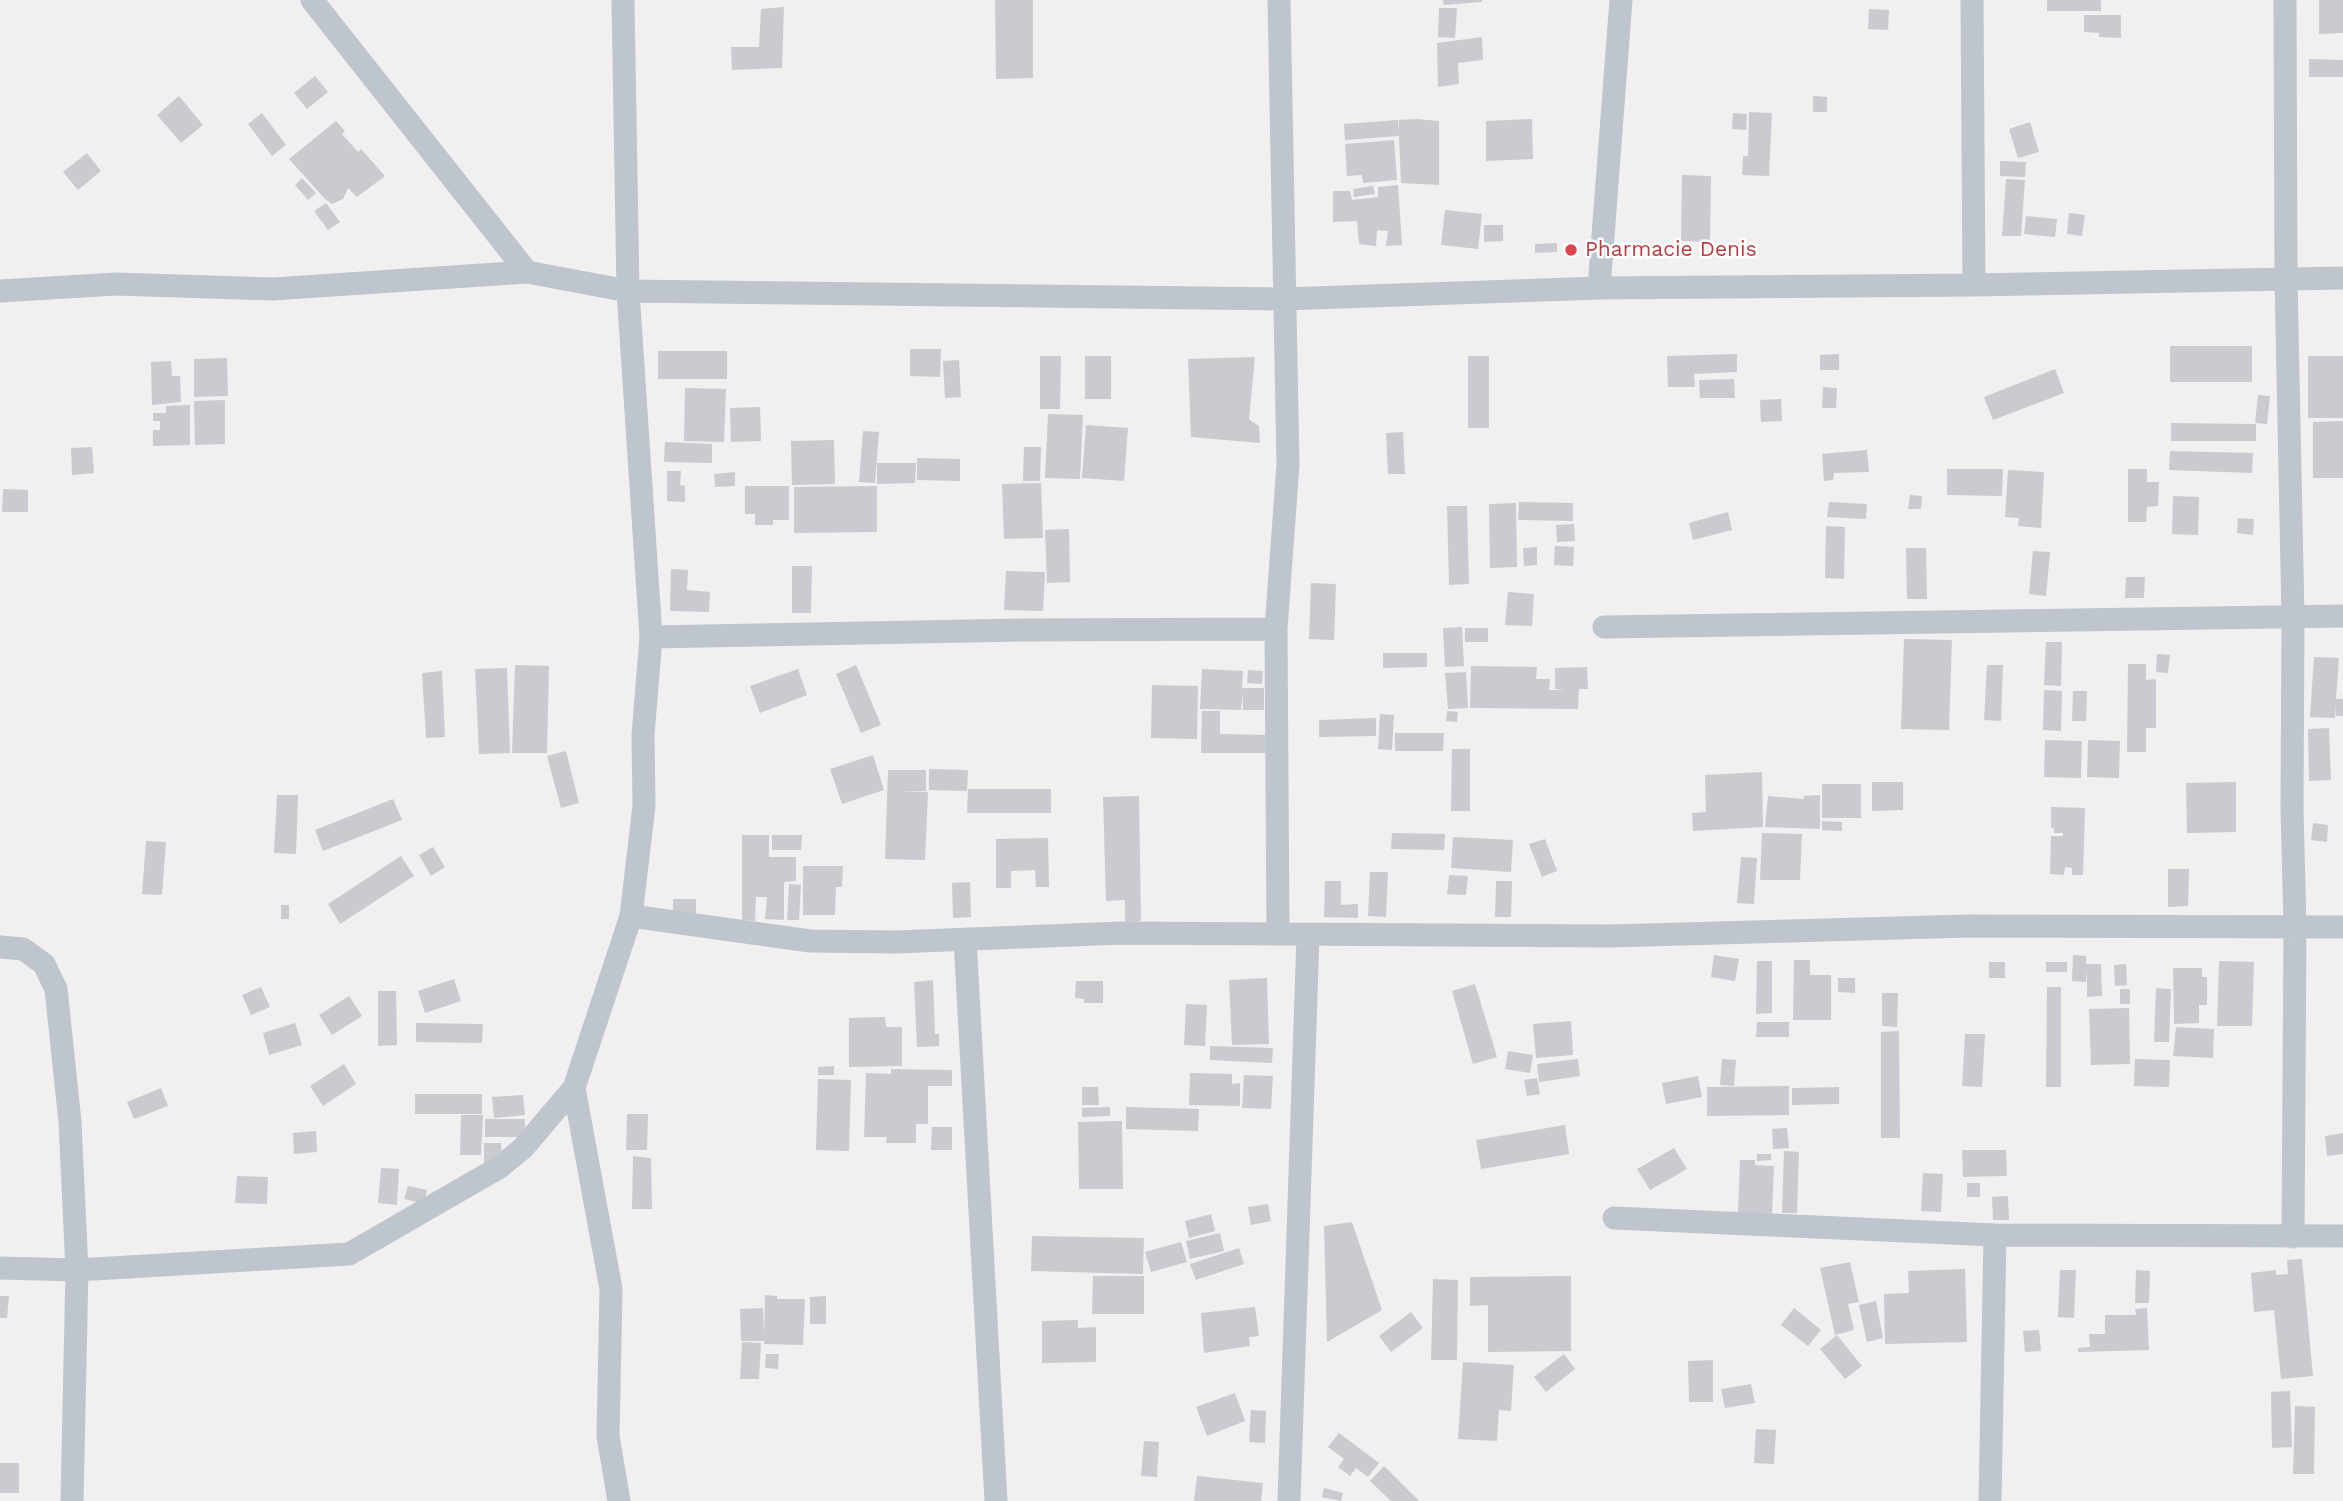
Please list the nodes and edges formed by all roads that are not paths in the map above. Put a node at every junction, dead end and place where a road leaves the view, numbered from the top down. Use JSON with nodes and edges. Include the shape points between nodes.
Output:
{"nodes":[{"id":1,"x":312,"y":0,"type":"edge"},
{"id":2,"x":623,"y":0,"type":"edge"},
{"id":3,"x":1279,"y":0,"type":"edge"},
{"id":4,"x":1621,"y":0,"type":"edge"},
{"id":5,"x":1972,"y":0,"type":"edge"},
{"id":6,"x":2285,"y":0,"type":"edge"},
{"id":7,"x":527,"y":272,"type":"junction"},
{"id":8,"x":2286,"y":278,"type":"junction"},
{"id":9,"x":2343,"y":278,"type":"edge"},
{"id":10,"x":1973,"y":285,"type":"junction"},
{"id":11,"x":1599,"y":288,"type":"junction"},
{"id":12,"x":628,"y":290,"type":"junction"},
{"id":13,"x":0,"y":291,"type":"edge"},
{"id":14,"x":1284,"y":299,"type":"junction"},
{"id":15,"x":2343,"y":616,"type":"edge"},
{"id":16,"x":2293,"y":617,"type":"junction"},
{"id":17,"x":1604,"y":627,"type":"dead end"},
{"id":18,"x":1276,"y":629,"type":"junction"},
{"id":19,"x":652,"y":637,"type":"junction"},
{"id":20,"x":631,"y":916,"type":"junction"},
{"id":21,"x":2295,"y":927,"type":"junction"},
{"id":22,"x":2343,"y":927,"type":"edge"},
{"id":23,"x":1278,"y":933,"type":"junction"},
{"id":24,"x":1308,"y":936,"type":"junction"},
{"id":25,"x":965,"y":939,"type":"junction"},
{"id":26,"x":0,"y":947,"type":"edge"},
{"id":27,"x":574,"y":1088,"type":"junction"},
{"id":28,"x":1614,"y":1218,"type":"dead end"},
{"id":29,"x":1995,"y":1235,"type":"junction"},
{"id":30,"x":2343,"y":1236,"type":"edge"},
{"id":31,"x":2293,"y":1237,"type":"junction"},
{"id":32,"x":0,"y":1268,"type":"edge"},
{"id":33,"x":76,"y":1270,"type":"junction"},
{"id":34,"x":72,"y":1501,"type":"edge"},
{"id":35,"x":619,"y":1501,"type":"edge"},
{"id":36,"x":996,"y":1501,"type":"edge"},
{"id":37,"x":1289,"y":1501,"type":"edge"},
{"id":38,"x":1990,"y":1501,"type":"edge"}],
"edges":[{"from":1,"to":7,"type":"street"},
{"from":2,"to":12,"type":"street"},
{"from":3,"to":14,"type":"street"},
{"from":4,"to":11,"type":"street"},
{"from":5,"to":10,"type":"street"},
{"from":6,"to":8,"type":"street"},
{"from":7,"to":12,"type":"street"},
{"from":7,"to":13,"type":"street","via":[[274,289],[116,284]]},
{"from":8,"to":9,"type":"street"},
{"from":8,"to":10,"type":"street"},
{"from":8,"to":16,"type":"street"},
{"from":10,"to":11,"type":"street"},
{"from":11,"to":14,"type":"street"},
{"from":12,"to":14,"type":"street"},
{"from":12,"to":19,"type":"street"},
{"from":14,"to":18,"type":"street","via":[[1288,464]]},
{"from":15,"to":16,"type":"street"},
{"from":16,"to":17,"type":"street"},
{"from":16,"to":21,"type":"street"},
{"from":18,"to":19,"type":"street"},
{"from":18,"to":23,"type":"street"},
{"from":19,"to":20,"type":"street","via":[[643,735],[644,806]]},
{"from":20,"to":25,"type":"street","via":[[810,941]]},
{"from":20,"to":27,"type":"street"},
{"from":21,"to":22,"type":"street"},
{"from":21,"to":24,"type":"street","via":[[1969,926],[1610,936]]},
{"from":21,"to":31,"type":"street"},
{"from":23,"to":24,"type":"street"},
{"from":23,"to":25,"type":"street"},
{"from":24,"to":37,"type":"street"},
{"from":25,"to":36,"type":"street"},
{"from":26,"to":33,"type":"street","via":[[23,949],[44,964],[56,989],[70,1122]]},
{"from":27,"to":33,"type":"street","via":[[523,1148],[500,1167],[349,1254]]},
{"from":27,"to":35,"type":"street","via":[[611,1289],[608,1436]]},
{"from":28,"to":29,"type":"street"},
{"from":29,"to":31,"type":"street"},
{"from":29,"to":38,"type":"street"},
{"from":30,"to":31,"type":"street"},
{"from":32,"to":33,"type":"street"},
{"from":33,"to":34,"type":"street"}]}
